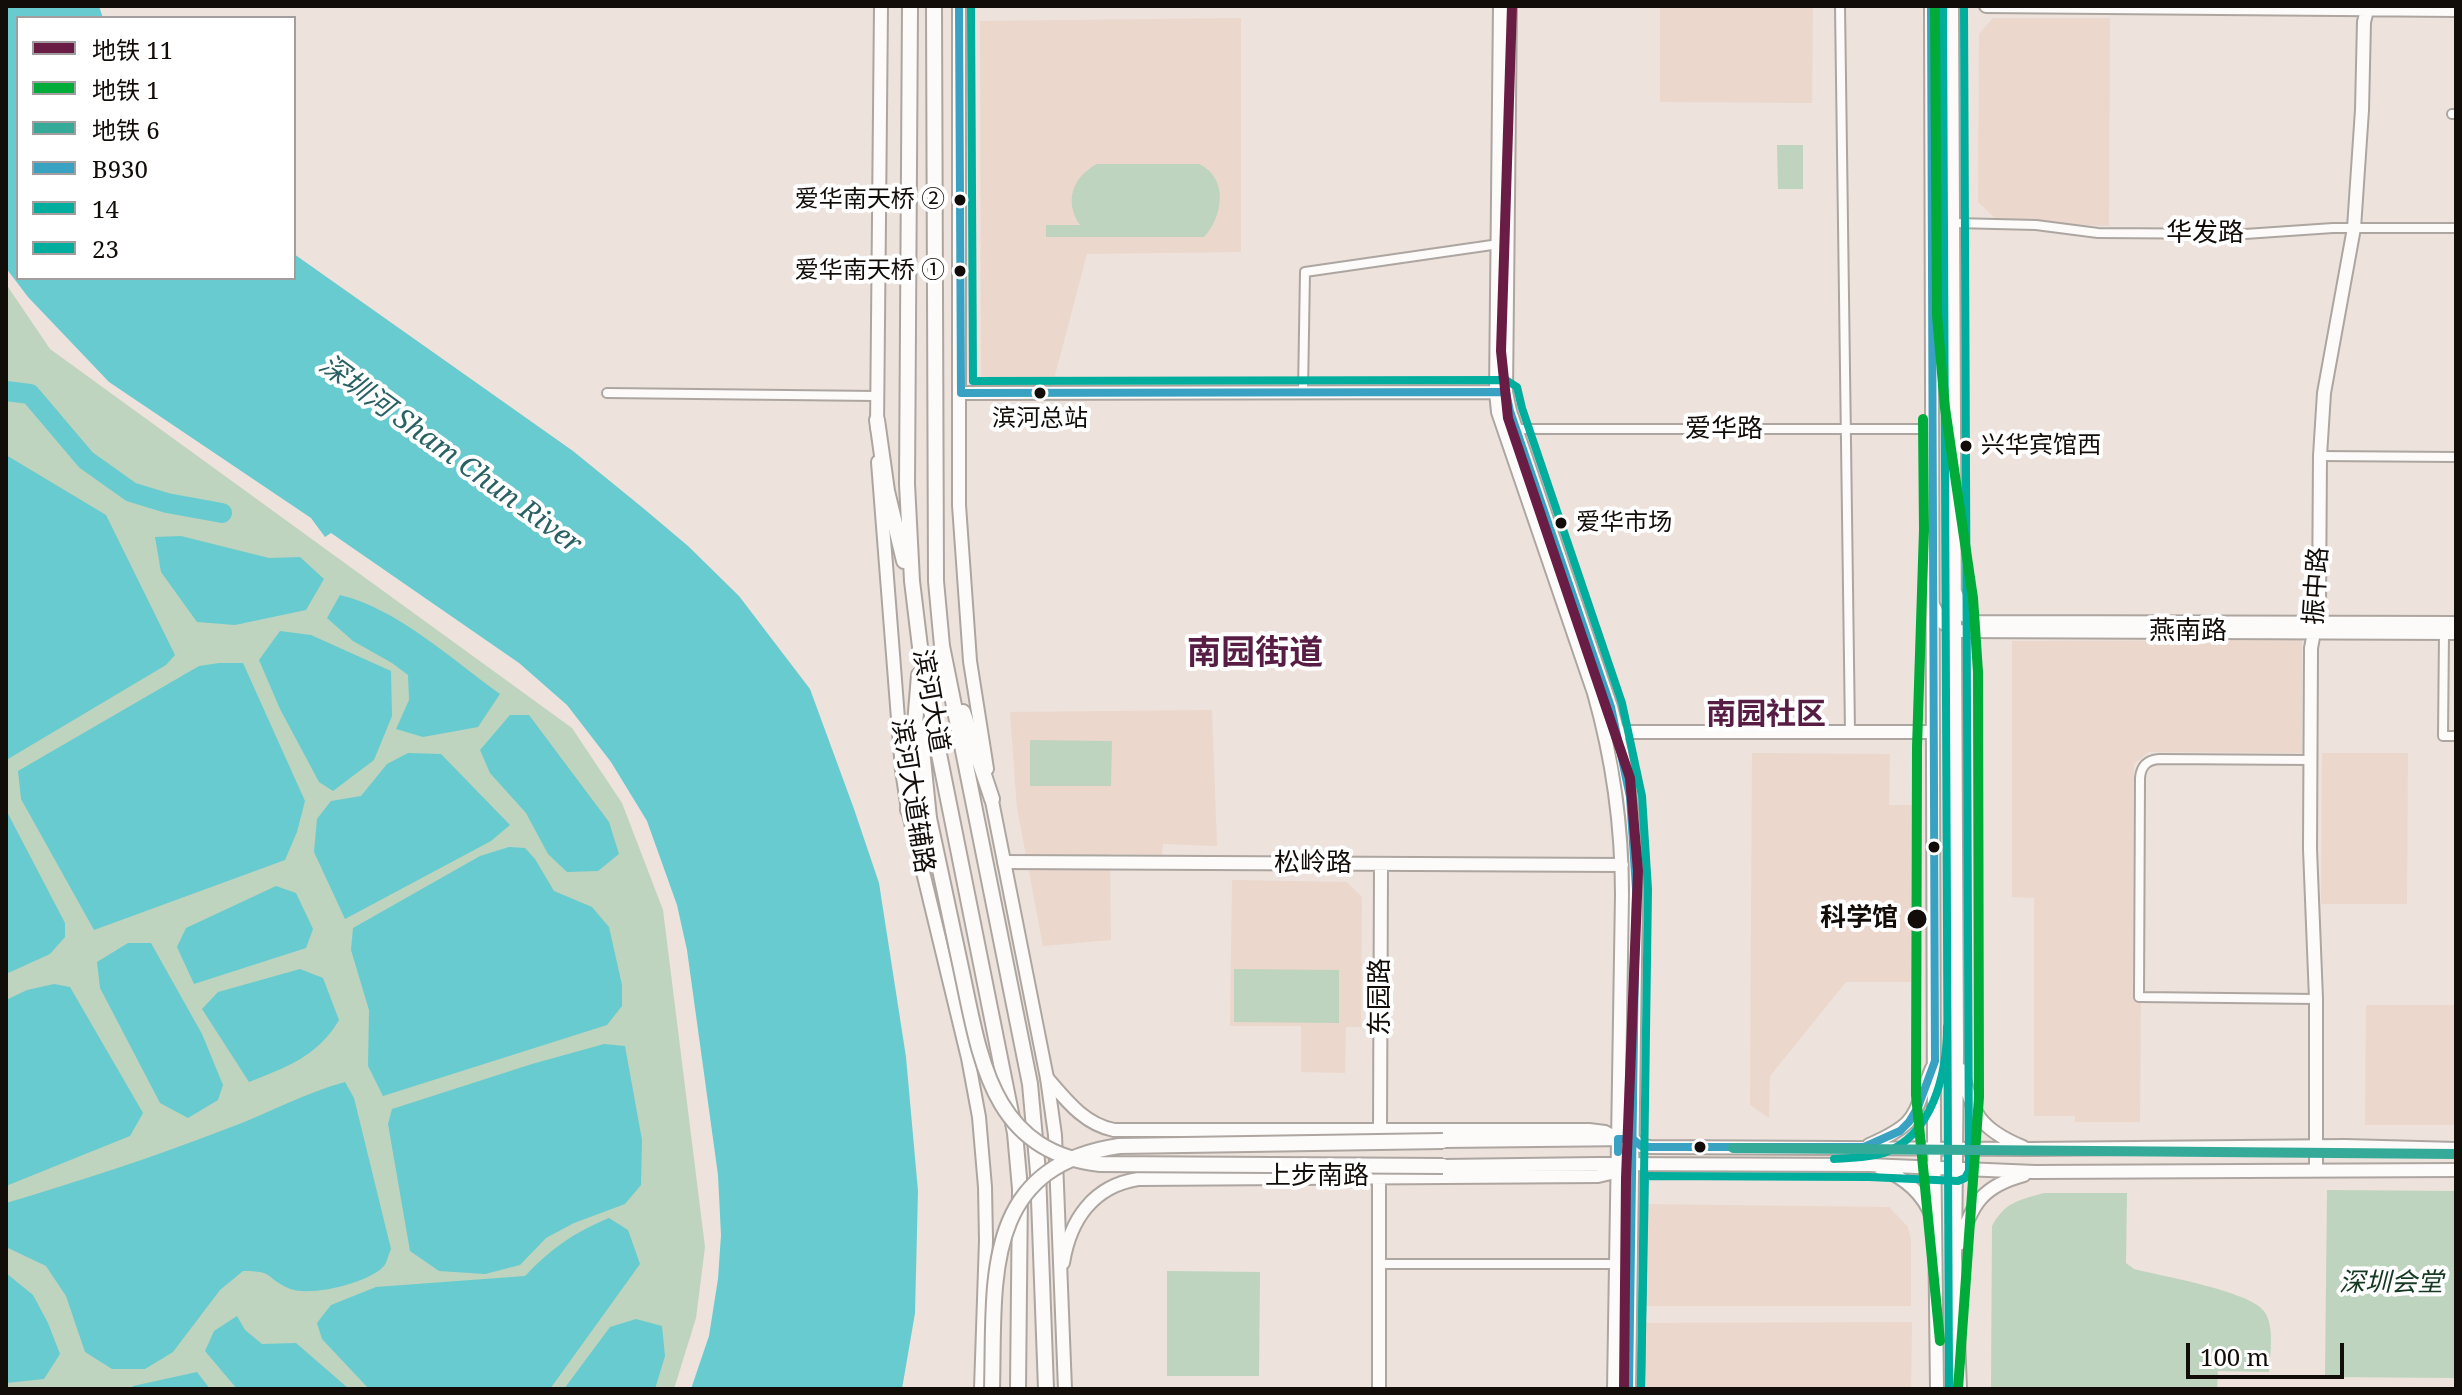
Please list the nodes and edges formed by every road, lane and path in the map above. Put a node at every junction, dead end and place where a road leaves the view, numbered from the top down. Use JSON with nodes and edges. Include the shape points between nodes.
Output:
{"nodes":[{"id":1,"x":881,"y":6,"type":"edge"},
{"id":2,"x":910,"y":6,"type":"edge"},
{"id":3,"x":934,"y":6,"type":"edge"},
{"id":4,"x":959,"y":6,"type":"edge"},
{"id":5,"x":1500,"y":6,"type":"edge"},
{"id":6,"x":1510,"y":6,"type":"edge"},
{"id":7,"x":1840,"y":6,"type":"edge"},
{"id":8,"x":1931,"y":6,"type":"edge"},
{"id":9,"x":1952,"y":6,"type":"edge"},
{"id":10,"x":1986,"y":6,"type":"edge"},
{"id":11,"x":2367,"y":8,"type":"edge"},
{"id":12,"x":2456,"y":10,"type":"edge"},
{"id":13,"x":1955,"y":223,"type":"junction"},
{"id":14,"x":2354,"y":228,"type":"junction"},
{"id":15,"x":2456,"y":228,"type":"edge"},
{"id":16,"x":1502,"y":243,"type":"junction"},
{"id":17,"x":1303,"y":392,"type":"junction"},
{"id":18,"x":1501,"y":392,"type":"junction"},
{"id":19,"x":607,"y":393,"type":"dead end"},
{"id":20,"x":961,"y":393,"type":"junction"},
{"id":21,"x":876,"y":396,"type":"junction"},
{"id":22,"x":877,"y":420,"type":"junction"},
{"id":23,"x":1516,"y":429,"type":"junction"},
{"id":24,"x":1932,"y":429,"type":"junction"},
{"id":25,"x":1847,"y":430,"type":"junction"},
{"id":26,"x":2320,"y":456,"type":"junction"},
{"id":27,"x":2456,"y":457,"type":"edge"},
{"id":28,"x":1955,"y":589,"type":"junction"},
{"id":29,"x":1933,"y":605,"type":"junction"},
{"id":30,"x":915,"y":617,"type":"junction"},
{"id":31,"x":2316,"y":628,"type":"junction"},
{"id":32,"x":2450,"y":628,"type":"edge"},
{"id":33,"x":1955,"y":631,"type":"junction"},
{"id":34,"x":942,"y":646,"type":"junction"},
{"id":35,"x":920,"y":647,"type":"junction"},
{"id":36,"x":918,"y":714,"type":"junction"},
{"id":37,"x":1612,"y":732,"type":"junction"},
{"id":38,"x":1850,"y":732,"type":"junction"},
{"id":39,"x":1933,"y":732,"type":"junction"},
{"id":40,"x":2456,"y":736,"type":"edge"},
{"id":41,"x":2310,"y":760,"type":"junction"},
{"id":42,"x":992,"y":799,"type":"junction"},
{"id":43,"x":908,"y":810,"type":"junction"},
{"id":44,"x":1004,"y":862,"type":"junction"},
{"id":45,"x":1381,"y":864,"type":"junction"},
{"id":46,"x":1622,"y":865,"type":"junction"},
{"id":47,"x":2316,"y":999,"type":"junction"},
{"id":48,"x":1957,"y":1052,"type":"junction"},
{"id":49,"x":1935,"y":1061,"type":"junction"},
{"id":50,"x":1047,"y":1078,"type":"junction"},
{"id":51,"x":1380,"y":1130,"type":"junction"},
{"id":52,"x":1134,"y":1131,"type":"junction"},
{"id":53,"x":1618,"y":1139,"type":"junction"},
{"id":54,"x":1633,"y":1139,"type":"junction"},
{"id":55,"x":1443,"y":1141,"type":"joint"},
{"id":56,"x":1864,"y":1147,"type":"junction"},
{"id":57,"x":1934,"y":1148,"type":"junction"},
{"id":58,"x":2316,"y":1148,"type":"junction"},
{"id":59,"x":1956,"y":1149,"type":"junction"},
{"id":60,"x":2030,"y":1149,"type":"junction"},
{"id":61,"x":2456,"y":1149,"type":"edge"},
{"id":62,"x":1633,"y":1164,"type":"junction"},
{"id":63,"x":1869,"y":1165,"type":"junction"},
{"id":64,"x":1443,"y":1166,"type":"joint"},
{"id":65,"x":1935,"y":1168,"type":"junction"},
{"id":66,"x":1617,"y":1169,"type":"junction"},
{"id":67,"x":1957,"y":1169,"type":"junction"},
{"id":68,"x":2316,"y":1170,"type":"junction"},
{"id":69,"x":2456,"y":1170,"type":"edge"},
{"id":70,"x":2035,"y":1172,"type":"junction"},
{"id":71,"x":1379,"y":1177,"type":"junction"},
{"id":72,"x":1138,"y":1179,"type":"junction"},
{"id":73,"x":1935,"y":1235,"type":"junction"},
{"id":74,"x":1955,"y":1258,"type":"junction"},
{"id":75,"x":1378,"y":1264,"type":"junction"},
{"id":76,"x":1616,"y":1264,"type":"junction"},
{"id":77,"x":1060,"y":1279,"type":"junction"},
{"id":78,"x":981,"y":1389,"type":"edge"},
{"id":79,"x":992,"y":1389,"type":"edge"},
{"id":80,"x":1018,"y":1389,"type":"edge"},
{"id":81,"x":1044,"y":1389,"type":"edge"},
{"id":82,"x":1065,"y":1389,"type":"edge"},
{"id":83,"x":1379,"y":1389,"type":"edge"},
{"id":84,"x":1614,"y":1389,"type":"edge"},
{"id":85,"x":1629,"y":1389,"type":"edge"},
{"id":86,"x":1937,"y":1389,"type":"edge"},
{"id":87,"x":1960,"y":1389,"type":"edge"}],
"edges":[{"from":1,"to":21,"type":"main road","name":"滨河大道辅路"},
{"from":2,"to":30,"type":"highway","name":"滨河大道","via":[[907,484]]},
{"from":3,"to":34,"type":"highway","name":"滨河大道","via":[[935,537]]},
{"from":4,"to":20,"type":"main road"},
{"from":5,"to":16,"type":"main road"},
{"from":6,"to":16,"type":"main road"},
{"from":7,"to":25,"type":"street"},
{"from":8,"to":24,"type":"main road"},
{"from":9,"to":13,"type":"main road"},
{"from":10,"to":11,"type":"main road"},
{"from":11,"to":12,"type":"main road"},
{"from":11,"to":14,"type":"main road","name":"振中路"},
{"from":13,"to":14,"type":"street","name":"华发路","via":[[2098,233]]},
{"from":13,"to":28,"type":"main road"},
{"from":14,"to":15,"type":"street","name":"华发路"},
{"from":14,"to":26,"type":"main road","name":"振中路","via":[[2329,361]]},
{"from":16,"to":17,"type":"street","via":[[1305,272]]},
{"from":16,"to":18,"type":"main road"},
{"from":17,"to":18,"type":"main road"},
{"from":17,"to":20,"type":"main road"},
{"from":18,"to":23,"type":"main road"},
{"from":18,"to":37,"type":"main road","via":[[1502,430]]},
{"from":19,"to":21,"type":"street"},
{"from":20,"to":42,"type":"main road","via":[[964,595]]},
{"from":21,"to":22,"type":"main road","name":"滨河大道辅路"},
{"from":22,"to":30,"type":"highway"},
{"from":22,"to":43,"type":"main road","name":"滨河大道辅路"},
{"from":23,"to":25,"type":"street","name":"爱华路"},
{"from":23,"to":37,"type":"main road","via":[[1569,580]]},
{"from":24,"to":25,"type":"street","name":"爱华路"},
{"from":24,"to":29,"type":"main road"},
{"from":25,"to":38,"type":"street"},
{"from":26,"to":27,"type":"street"},
{"from":26,"to":31,"type":"main road","name":"振中路"},
{"from":28,"to":31,"type":"main road","name":"燕南路","via":[[1965,616],[1977,622]]},
{"from":28,"to":33,"type":"main road"},
{"from":29,"to":33,"type":"main road","via":[[1942,622]]},
{"from":29,"to":39,"type":"main road"},
{"from":30,"to":35,"type":"highway","name":"滨河大道"},
{"from":31,"to":32,"type":"main road","name":"燕南路"},
{"from":31,"to":33,"type":"main road","name":"燕南路"},
{"from":31,"to":41,"type":"main road","name":"振中路","via":[[2311,648]]},
{"from":32,"to":40,"type":"street","via":[[2443,736]]},
{"from":33,"to":48,"type":"main road"},
{"from":34,"to":42,"type":"highway"},
{"from":34,"to":81,"type":"highway","name":"滨河大道","via":[[1030,1084]]},
{"from":35,"to":36,"type":"highway"},
{"from":35,"to":80,"type":"highway","name":"滨河大道","via":[[1015,1133],[1020,1203]]},
{"from":36,"to":43,"type":"highway"},
{"from":36,"to":64,"type":"highway","bridge":true,"via":[[929,818],[984,1071],[1007,1115],[1030,1138],[1057,1154],[1100,1164]]},
{"from":37,"to":38,"type":"main road"},
{"from":37,"to":46,"type":"main road"},
{"from":37,"to":54,"type":"main road","via":[[1632,809],[1636,855]]},
{"from":38,"to":39,"type":"main road"},
{"from":39,"to":49,"type":"main road"},
{"from":41,"to":47,"type":"main road","name":"振中路"},
{"from":41,"to":47,"type":"street","via":[[2159,759],[2143,766],[2139,997]]},
{"from":42,"to":44,"type":"main road"},
{"from":43,"to":78,"type":"main road","name":"滨河大道辅路","via":[[979,1117],[986,1240]]},
{"from":44,"to":45,"type":"main road","name":"松岭路"},
{"from":44,"to":50,"type":"main road"},
{"from":45,"to":46,"type":"main road","name":"松岭路"},
{"from":45,"to":51,"type":"main road","name":"东园路"},
{"from":46,"to":53,"type":"main road"},
{"from":47,"to":58,"type":"main road","name":"振中路"},
{"from":48,"to":59,"type":"main road"},
{"from":48,"to":60,"type":"main road","via":[[1978,1117],[2001,1137]]},
{"from":49,"to":56,"type":"main road","via":[[1909,1122]]},
{"from":49,"to":57,"type":"main road"},
{"from":50,"to":52,"type":"main road","name":"上步南路","via":[[1094,1123]]},
{"from":50,"to":77,"type":"main road","via":[[1055,1135]]},
{"from":51,"to":52,"type":"main road","name":"上步南路"},
{"from":51,"to":53,"type":"main road","name":"上步南路","via":[[1589,1130]]},
{"from":52,"to":72,"type":"main road","via":[[1115,1143],[1112,1158],[1119,1172]]},
{"from":53,"to":54,"type":"main road","name":"上步南路"},
{"from":53,"to":55,"type":"main road","name":"上步南路"},
{"from":53,"to":66,"type":"main road"},
{"from":54,"to":56,"type":"main road","name":"上步南路","via":[[1650,1147]]},
{"from":54,"to":62,"type":"main road"},
{"from":55,"to":79,"type":"highway","bridge":true,"via":[[1119,1146],[1059,1167],[1030,1189],[1001,1241]]},
{"from":56,"to":57,"type":"main road","name":"上步南路"},
{"from":57,"to":59,"type":"main road","name":"上步南路"},
{"from":57,"to":65,"type":"main road"},
{"from":58,"to":60,"type":"main road","name":"上步南路"},
{"from":58,"to":61,"type":"main road","name":"上步南路"},
{"from":58,"to":68,"type":"main road","name":"振中路"},
{"from":59,"to":60,"type":"main road","name":"上步南路"},
{"from":59,"to":67,"type":"main road"},
{"from":62,"to":63,"type":"main road","name":"上步南路"},
{"from":62,"to":66,"type":"main road","name":"上步南路"},
{"from":62,"to":85,"type":"main road"},
{"from":63,"to":65,"type":"main road","name":"上步南路"},
{"from":63,"to":73,"type":"main road","via":[[1897,1176],[1918,1194],[1931,1213]]},
{"from":64,"to":66,"type":"main road","name":"上步南路"},
{"from":65,"to":67,"type":"main road","name":"上步南路"},
{"from":65,"to":73,"type":"main road"},
{"from":66,"to":71,"type":"main road","name":"上步南路","via":[[1598,1176]]},
{"from":66,"to":76,"type":"main road"},
{"from":67,"to":70,"type":"main road","name":"上步南路"},
{"from":67,"to":74,"type":"main road"},
{"from":68,"to":69,"type":"main road"},
{"from":68,"to":70,"type":"main road"},
{"from":70,"to":74,"type":"main road","via":[[1985,1192],[1965,1225]]},
{"from":71,"to":72,"type":"main road","name":"上步南路"},
{"from":71,"to":75,"type":"main road"},
{"from":72,"to":77,"type":"main road","name":"上步南路","via":[[1109,1187],[1086,1206],[1069,1238]]},
{"from":73,"to":86,"type":"main road"},
{"from":74,"to":87,"type":"main road"},
{"from":75,"to":76,"type":"street"},
{"from":75,"to":83,"type":"main road"},
{"from":76,"to":84,"type":"main road"},
{"from":77,"to":82,"type":"main road"}]}
